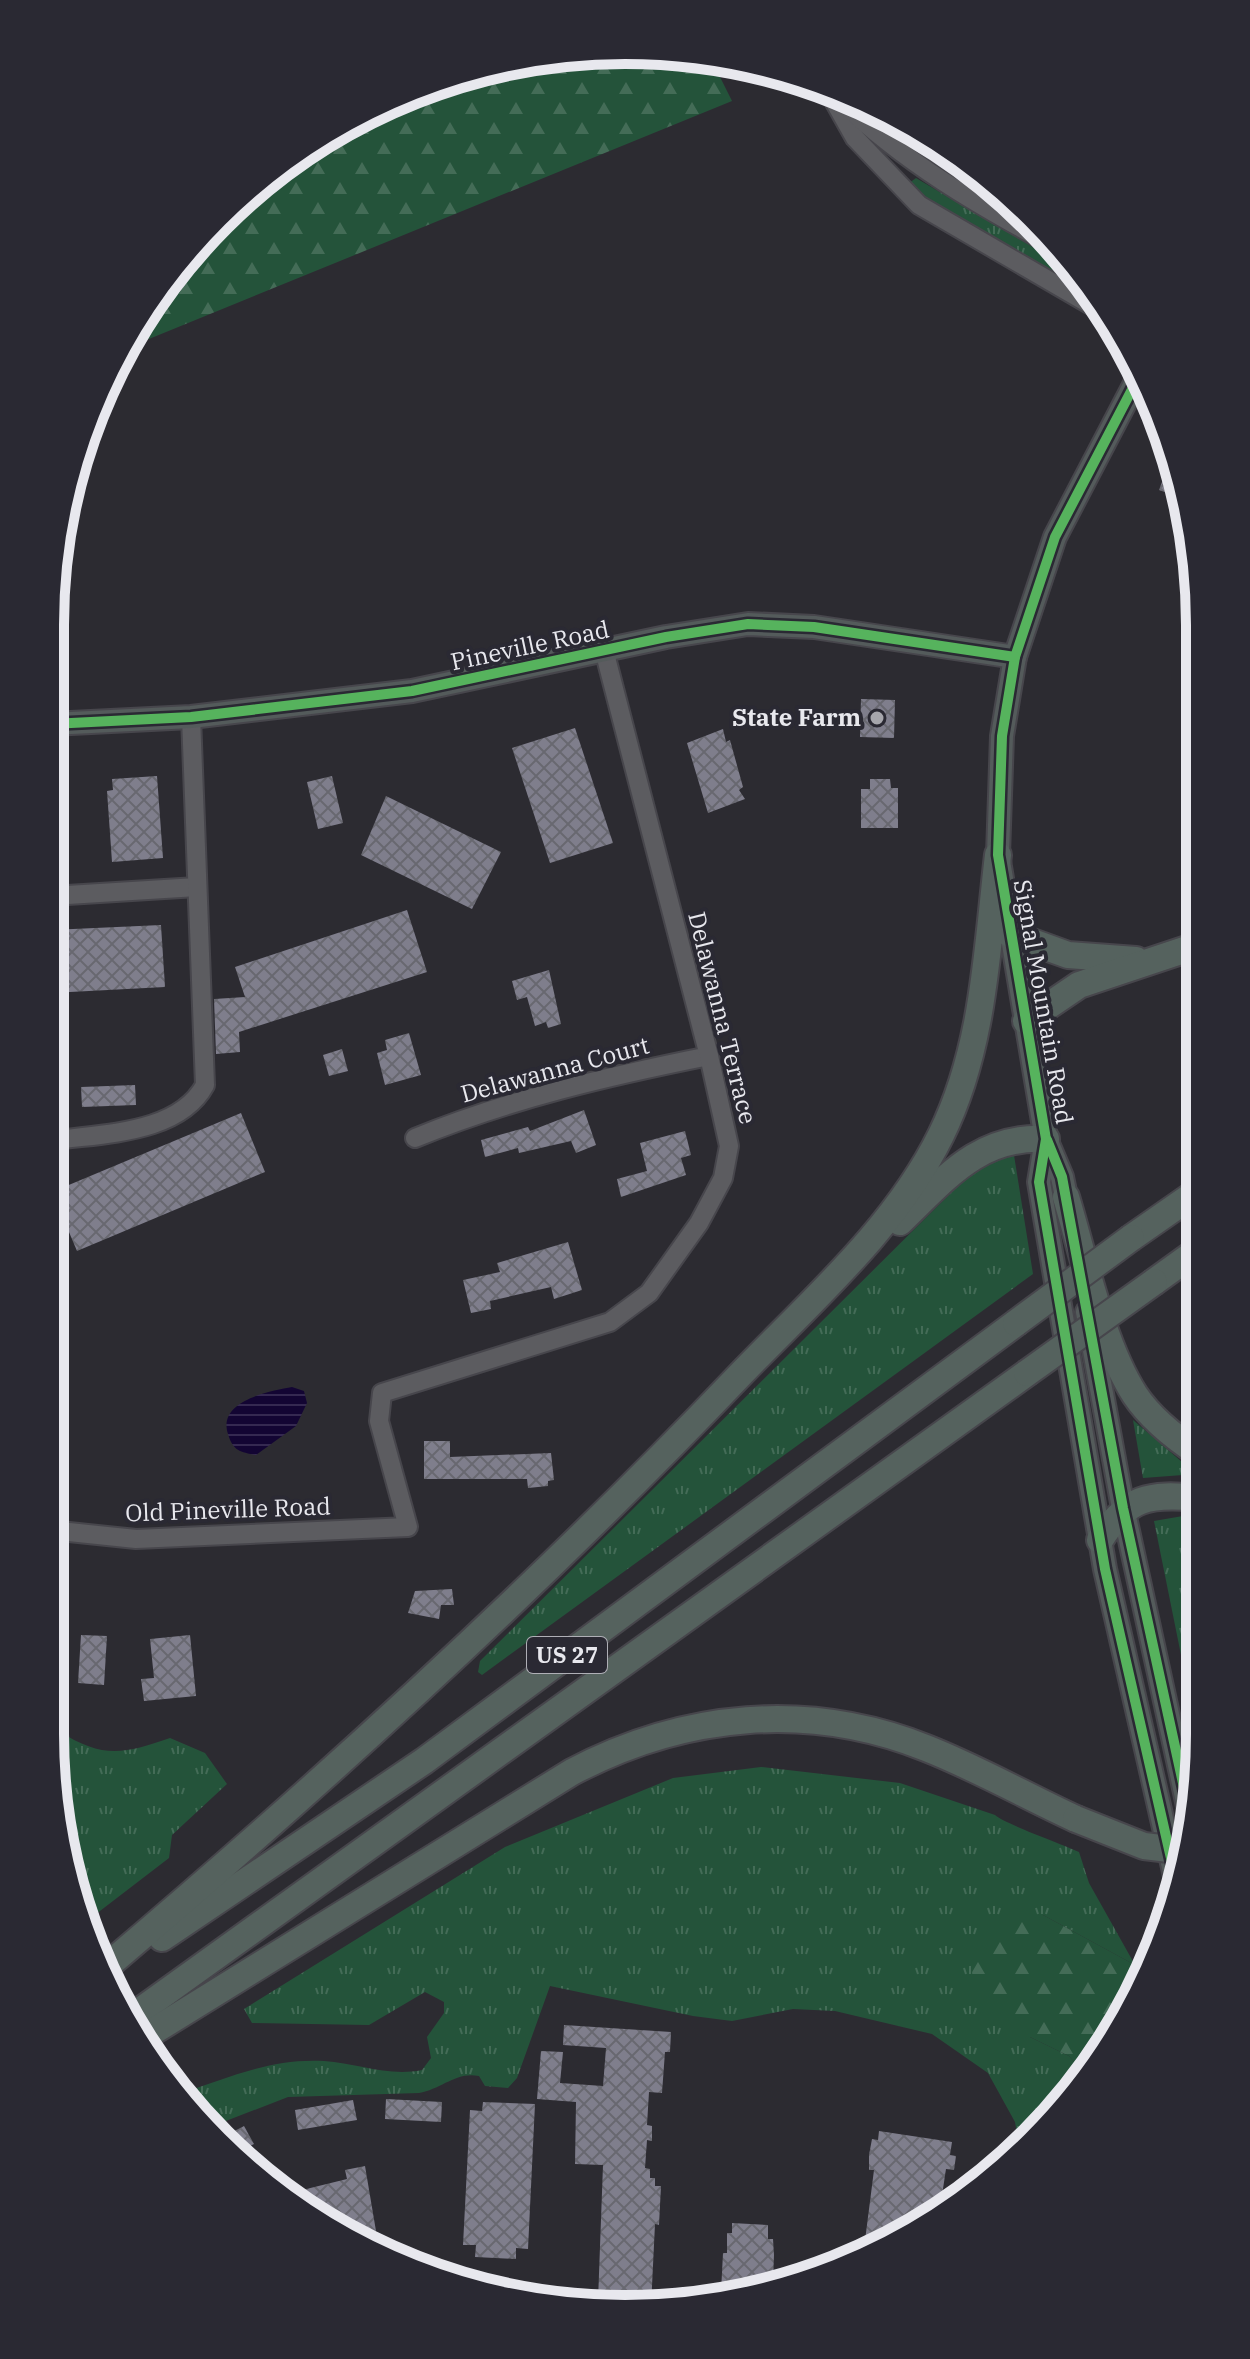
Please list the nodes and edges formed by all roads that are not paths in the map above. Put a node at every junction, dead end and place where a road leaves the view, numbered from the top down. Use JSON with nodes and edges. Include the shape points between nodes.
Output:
{"nodes":[{"id":1,"x":838,"y":106,"type":"edge"},
{"id":2,"x":853,"y":113,"type":"edge"},
{"id":3,"x":1021,"y":227,"type":"edge"},
{"id":4,"x":1082,"y":300,"type":"edge"},
{"id":5,"x":1133,"y":388,"type":"edge"},
{"id":6,"x":604,"y":650,"type":"junction"},
{"id":7,"x":1015,"y":657,"type":"junction"},
{"id":8,"x":191,"y":717,"type":"junction"},
{"id":9,"x":64,"y":723,"type":"edge"},
{"id":10,"x":998,"y":855,"type":"junction"},
{"id":11,"x":197,"y":887,"type":"junction"},
{"id":12,"x":64,"y":895,"type":"edge"},
{"id":13,"x":1010,"y":934,"type":"junction"},
{"id":14,"x":1186,"y":949,"type":"edge"},
{"id":15,"x":1148,"y":960,"type":"junction"},
{"id":16,"x":1026,"y":1021,"type":"junction"},
{"id":17,"x":709,"y":1056,"type":"junction"},
{"id":18,"x":415,"y":1138,"type":"dead end"},
{"id":19,"x":64,"y":1139,"type":"edge"},
{"id":20,"x":1046,"y":1139,"type":"junction"},
{"id":21,"x":1066,"y":1197,"type":"junction"},
{"id":22,"x":1186,"y":1200,"type":"edge"},
{"id":23,"x":1186,"y":1259,"type":"edge"},
{"id":24,"x":749,"y":1366,"type":"junction"},
{"id":25,"x":1186,"y":1444,"type":"edge"},
{"id":26,"x":1186,"y":1497,"type":"edge"},
{"id":27,"x":1123,"y":1508,"type":"junction"},
{"id":28,"x":408,"y":1527,"type":"joint"},
{"id":29,"x":64,"y":1531,"type":"edge"},
{"id":30,"x":1100,"y":1540,"type":"junction"},
{"id":31,"x":1183,"y":1785,"type":"edge"},
{"id":32,"x":1174,"y":1850,"type":"edge"},
{"id":33,"x":1171,"y":1859,"type":"edge"},
{"id":34,"x":113,"y":1961,"type":"edge"},
{"id":35,"x":116,"y":1970,"type":"edge"},
{"id":36,"x":138,"y":2012,"type":"edge"},
{"id":37,"x":151,"y":2033,"type":"edge"}],
"edges":[{"from":1,"to":4,"type":"street","via":[[855,138],[919,205]]},
{"from":2,"to":3,"type":"street","via":[[882,141],[945,184]]},
{"from":5,"to":7,"type":"main road","name":"Signal Mountain Road","via":[[1055,537]]},
{"from":6,"to":7,"type":"main road","name":"Pineville Road","via":[[748,624],[814,627]]},
{"from":6,"to":8,"type":"main road","name":"Pineville Road","via":[[412,691]]},
{"from":6,"to":17,"type":"street","name":"Delawanna Terrace"},
{"from":7,"to":10,"type":"main road","name":"Signal Mountain Road","via":[[1002,736]]},
{"from":8,"to":9,"type":"main road","name":"Pineville Road"},
{"from":8,"to":11,"type":"street"},
{"from":10,"to":13,"type":"main road","name":"Signal Mountain Road"},
{"from":10,"to":24,"type":"highway","via":[[977,1031],[941,1136],[886,1220]]},
{"from":11,"to":12,"type":"street"},
{"from":11,"to":19,"type":"street","via":[[205,1085],[198,1098],[156,1123]]},
{"from":13,"to":15,"type":"highway","via":[[1068,955]]},
{"from":13,"to":16,"type":"main road","name":"Signal Mountain Road"},
{"from":14,"to":15,"type":"highway"},
{"from":15,"to":16,"type":"highway","via":[[1079,985]]},
{"from":16,"to":20,"type":"main road","name":"Signal Mountain Road"},
{"from":17,"to":18,"type":"street","name":"Delawanna Court","via":[[505,1104]]},
{"from":17,"to":28,"type":"street","name":"Delawanna Terrace","via":[[729,1146],[723,1178],[699,1223],[649,1293],[610,1322],[382,1393],[379,1421]]},
{"from":20,"to":21,"type":"main road"},
{"from":20,"to":24,"type":"highway","via":[[1005,1141],[963,1161]]},
{"from":20,"to":30,"type":"main road","name":"Signal Mountain Road","via":[[1039,1182]]},
{"from":21,"to":25,"type":"highway","via":[[1117,1360],[1157,1422]]},
{"from":21,"to":27,"type":"main road"},
{"from":22,"to":35,"type":"highway","number":"US 27","bridge":true,"via":[[424,1761]]},
{"from":23,"to":36,"type":"highway","number":"US 27","bridge":true},
{"from":24,"to":34,"type":"highway","via":[[427,1686]]},
{"from":26,"to":27,"type":"highway","via":[[1166,1496]]},
{"from":27,"to":30,"type":"highway"},
{"from":27,"to":31,"type":"main road"},
{"from":28,"to":29,"type":"street","name":"Old Pineville Road","via":[[136,1539]]},
{"from":30,"to":33,"type":"main road","name":"Signal Mountain Road"},
{"from":32,"to":37,"type":"highway","bridge":true,"via":[[1144,1846],[928,1748],[866,1728],[786,1718],[717,1721],[636,1743],[572,1772]]}]}
